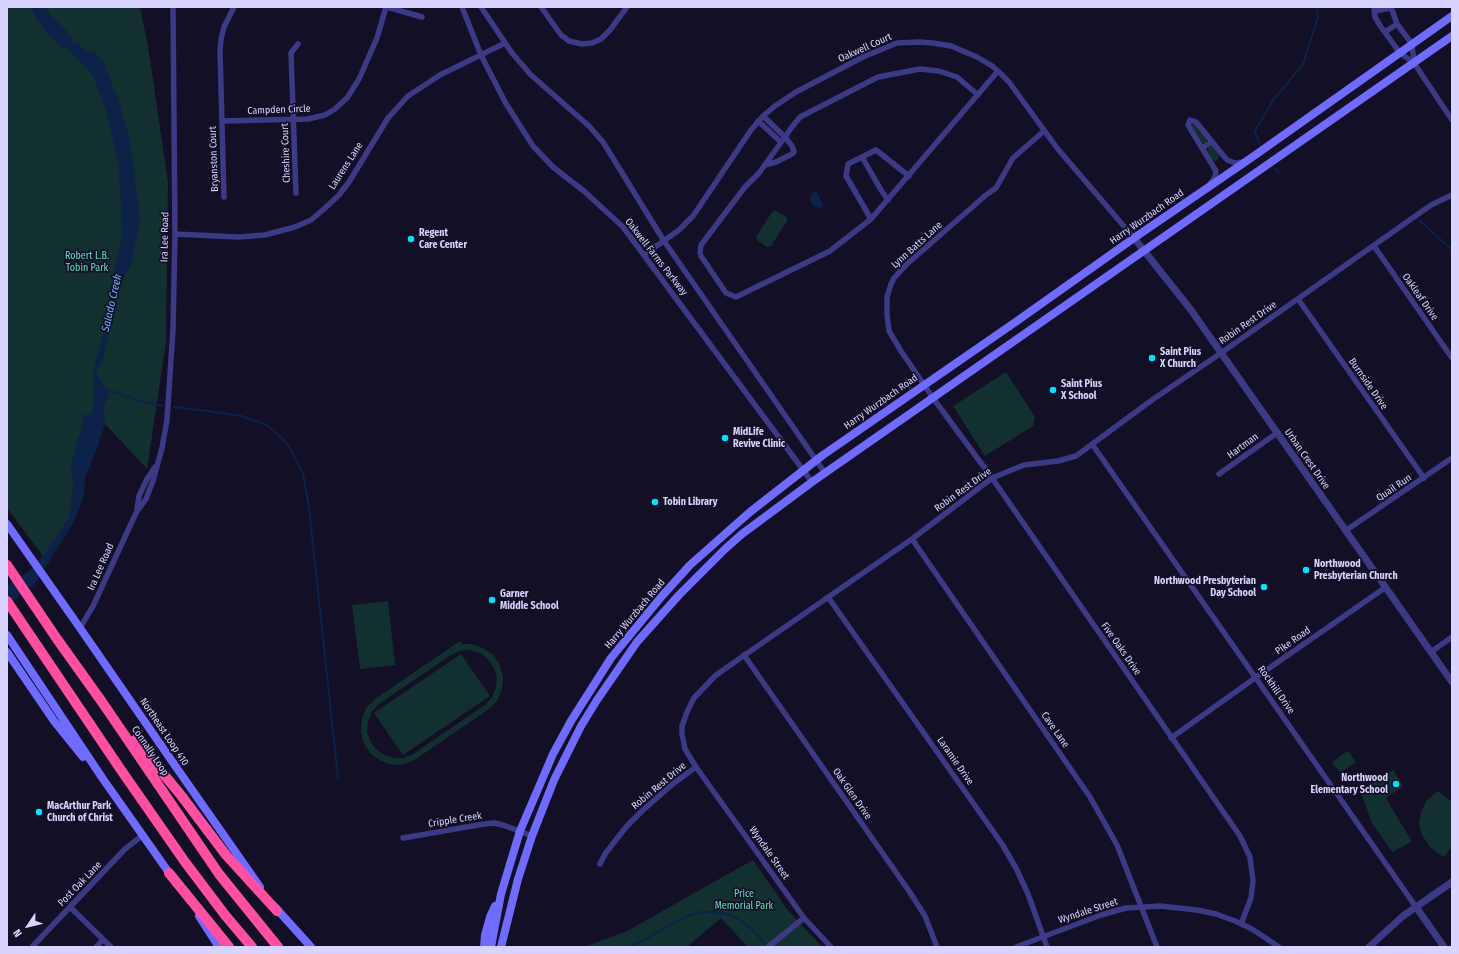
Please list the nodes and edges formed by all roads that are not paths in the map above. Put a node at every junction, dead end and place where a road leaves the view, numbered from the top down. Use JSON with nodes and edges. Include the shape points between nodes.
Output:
{"nodes":[{"id":1,"x":172,"y":7,"type":"edge"},
{"id":2,"x":234,"y":7,"type":"edge"},
{"id":3,"x":386,"y":7,"type":"edge"},
{"id":4,"x":462,"y":7,"type":"edge"},
{"id":5,"x":481,"y":7,"type":"edge"},
{"id":6,"x":541,"y":7,"type":"edge"},
{"id":7,"x":628,"y":7,"type":"edge"},
{"id":8,"x":1391,"y":8,"type":"edge"},
{"id":9,"x":1374,"y":9,"type":"edge"},
{"id":10,"x":1452,"y":16,"type":"edge"},
{"id":11,"x":422,"y":18,"type":"dead end"},
{"id":12,"x":1397,"y":24,"type":"junction"},
{"id":13,"x":1385,"y":32,"type":"junction"},
{"id":14,"x":1452,"y":36,"type":"edge"},
{"id":15,"x":505,"y":42,"type":"junction"},
{"id":16,"x":298,"y":44,"type":"dead end"},
{"id":17,"x":1412,"y":44,"type":"junction"},
{"id":18,"x":1400,"y":53,"type":"junction"},
{"id":19,"x":481,"y":55,"type":"junction"},
{"id":20,"x":1414,"y":63,"type":"junction"},
{"id":21,"x":998,"y":72,"type":"junction"},
{"id":22,"x":978,"y":95,"type":"junction"},
{"id":23,"x":763,"y":116,"type":"junction"},
{"id":24,"x":1451,"y":116,"type":"edge"},
{"id":25,"x":294,"y":119,"type":"junction"},
{"id":26,"x":222,"y":121,"type":"junction"},
{"id":27,"x":758,"y":121,"type":"junction"},
{"id":28,"x":1044,"y":131,"type":"junction"},
{"id":29,"x":785,"y":137,"type":"junction"},
{"id":30,"x":781,"y":142,"type":"junction"},
{"id":31,"x":1212,"y":142,"type":"junction"},
{"id":32,"x":1202,"y":148,"type":"junction"},
{"id":33,"x":862,"y":157,"type":"junction"},
{"id":34,"x":1247,"y":161,"type":"junction"},
{"id":35,"x":765,"y":165,"type":"junction"},
{"id":36,"x":908,"y":176,"type":"junction"},
{"id":37,"x":1207,"y":188,"type":"junction"},
{"id":38,"x":296,"y":193,"type":"dead end"},
{"id":39,"x":1452,"y":195,"type":"edge"},
{"id":40,"x":224,"y":197,"type":"dead end"},
{"id":41,"x":888,"y":200,"type":"junction"},
{"id":42,"x":871,"y":220,"type":"junction"},
{"id":43,"x":175,"y":234,"type":"junction"},
{"id":44,"x":1134,"y":238,"type":"junction"},
{"id":45,"x":664,"y":241,"type":"junction"},
{"id":46,"x":1374,"y":246,"type":"junction"},
{"id":47,"x":1143,"y":251,"type":"junction"},
{"id":48,"x":644,"y":255,"type":"junction"},
{"id":49,"x":1298,"y":299,"type":"junction"},
{"id":50,"x":1221,"y":353,"type":"junction"},
{"id":51,"x":1452,"y":358,"type":"edge"},
{"id":52,"x":924,"y":384,"type":"junction"},
{"id":53,"x":933,"y":398,"type":"junction"},
{"id":54,"x":1277,"y":433,"type":"junction"},
{"id":55,"x":1092,"y":444,"type":"junction"},
{"id":56,"x":1452,"y":458,"type":"edge"},
{"id":57,"x":816,"y":460,"type":"junction"},
{"id":58,"x":803,"y":469,"type":"junction"},
{"id":59,"x":825,"y":473,"type":"junction"},
{"id":60,"x":1219,"y":474,"type":"dead end"},
{"id":61,"x":992,"y":478,"type":"junction"},
{"id":62,"x":1424,"y":478,"type":"junction"},
{"id":63,"x":812,"y":482,"type":"junction"},
{"id":64,"x":7,"y":524,"type":"edge"},
{"id":65,"x":734,"y":525,"type":"junction"},
{"id":66,"x":1345,"y":532,"type":"junction"},
{"id":67,"x":742,"y":534,"type":"junction"},
{"id":68,"x":912,"y":539,"type":"junction"},
{"id":69,"x":716,"y":542,"type":"junction"},
{"id":70,"x":725,"y":549,"type":"junction"},
{"id":71,"x":7,"y":565,"type":"edge"},
{"id":72,"x":1386,"y":587,"type":"junction"},
{"id":73,"x":828,"y":597,"type":"junction"},
{"id":74,"x":7,"y":601,"type":"edge"},
{"id":75,"x":648,"y":614,"type":"junction"},
{"id":76,"x":656,"y":620,"type":"junction"},
{"id":77,"x":80,"y":628,"type":"junction"},
{"id":78,"x":7,"y":635,"type":"edge"},
{"id":79,"x":1452,"y":637,"type":"edge"},
{"id":80,"x":7,"y":652,"type":"edge"},
{"id":81,"x":1431,"y":652,"type":"junction"},
{"id":82,"x":744,"y":655,"type":"junction"},
{"id":83,"x":1255,"y":678,"type":"junction"},
{"id":84,"x":1452,"y":682,"type":"edge"},
{"id":85,"x":102,"y":702,"type":"junction"},
{"id":86,"x":571,"y":721,"type":"junction"},
{"id":87,"x":581,"y":726,"type":"junction"},
{"id":88,"x":1171,"y":738,"type":"junction"},
{"id":89,"x":696,"y":767,"type":"junction"},
{"id":90,"x":103,"y":779,"type":"junction"},
{"id":91,"x":520,"y":831,"type":"junction"},
{"id":92,"x":143,"y":835,"type":"junction"},
{"id":93,"x":532,"y":836,"type":"junction"},
{"id":94,"x":403,"y":838,"type":"dead end"},
{"id":95,"x":600,"y":864,"type":"dead end"},
{"id":96,"x":169,"y":873,"type":"junction"},
{"id":97,"x":1452,"y":882,"type":"edge"},
{"id":98,"x":501,"y":894,"type":"junction"},
{"id":99,"x":70,"y":907,"type":"junction"},
{"id":100,"x":1416,"y":907,"type":"junction"},
{"id":101,"x":1141,"y":908,"type":"junction"},
{"id":102,"x":277,"y":911,"type":"junction"},
{"id":103,"x":804,"y":918,"type":"junction"},
{"id":104,"x":1242,"y":924,"type":"junction"},
{"id":105,"x":1042,"y":936,"type":"junction"},
{"id":106,"x":104,"y":940,"type":"junction"},
{"id":107,"x":32,"y":947,"type":"edge"},
{"id":108,"x":96,"y":947,"type":"edge"},
{"id":109,"x":111,"y":947,"type":"edge"},
{"id":110,"x":220,"y":947,"type":"edge"},
{"id":111,"x":229,"y":947,"type":"edge"},
{"id":112,"x":252,"y":947,"type":"edge"},
{"id":113,"x":278,"y":947,"type":"edge"},
{"id":114,"x":311,"y":947,"type":"edge"},
{"id":115,"x":484,"y":947,"type":"edge"},
{"id":116,"x":491,"y":947,"type":"edge"},
{"id":117,"x":501,"y":947,"type":"edge"},
{"id":118,"x":768,"y":947,"type":"edge"},
{"id":119,"x":831,"y":947,"type":"edge"},
{"id":120,"x":937,"y":947,"type":"edge"},
{"id":121,"x":1016,"y":947,"type":"edge"},
{"id":122,"x":1047,"y":947,"type":"edge"},
{"id":123,"x":1157,"y":947,"type":"edge"},
{"id":124,"x":1279,"y":947,"type":"edge"},
{"id":125,"x":1370,"y":947,"type":"edge"},
{"id":126,"x":1444,"y":947,"type":"edge"}],
"edges":[{"from":1,"to":43,"type":"street","name":"Ira Lee Road"},
{"from":2,"to":26,"type":"street","via":[[221,39]]},
{"from":3,"to":11,"type":"street"},
{"from":3,"to":25,"type":"street","name":"Campden Circle","via":[[377,38],[347,98],[325,115]]},
{"from":4,"to":19,"type":"street","name":"Oakwell Farms Parkway"},
{"from":5,"to":15,"type":"street","name":"Oakwell Farms Parkway"},
{"from":6,"to":7,"type":"street","via":[[561,35],[569,41],[582,44],[601,39]]},
{"from":8,"to":9,"type":"street"},
{"from":8,"to":12,"type":"street"},
{"from":9,"to":13,"type":"street","via":[[1375,17]]},
{"from":10,"to":17,"type":"main road","name":"Harry Wurzbach Road"},
{"from":12,"to":13,"type":"street"},
{"from":12,"to":17,"type":"street"},
{"from":13,"to":18,"type":"street"},
{"from":14,"to":20,"type":"main road","name":"Harry Wurzbach Road"},
{"from":15,"to":19,"type":"street","name":"Laurens Lane"},
{"from":15,"to":45,"type":"street","name":"Oakwell Farms Parkway","via":[[531,75],[590,126],[603,142]]},
{"from":16,"to":25,"type":"street","name":"Cheshire Court","via":[[291,53]]},
{"from":17,"to":18,"type":"main road","name":"Harry Wurzbach Road"},
{"from":17,"to":20,"type":"street"},
{"from":18,"to":20,"type":"street"},
{"from":18,"to":34,"type":"main road","name":"Harry Wurzbach Road"},
{"from":19,"to":43,"type":"street","name":"Laurens Lane","via":[[428,82],[397,107],[379,130],[349,182],[339,195],[311,220],[265,236]]},
{"from":19,"to":48,"type":"street","name":"Oakwell Farms Parkway","via":[[533,146],[553,167],[607,211]]},
{"from":20,"to":24,"type":"street"},
{"from":20,"to":47,"type":"main road","name":"Harry Wurzbach Road"},
{"from":21,"to":22,"type":"street"},
{"from":21,"to":23,"type":"street","name":"Oakwell Court","via":[[977,57],[951,46],[933,43],[897,44],[863,57],[796,92]]},
{"from":21,"to":28,"type":"street","name":"Oakwell Court","via":[[1009,82]]},
{"from":22,"to":29,"type":"street","via":[[957,77],[939,71],[920,69],[878,77],[800,117]]},
{"from":22,"to":36,"type":"street"},
{"from":23,"to":27,"type":"street","name":"Oakwell Court"},
{"from":23,"to":29,"type":"street"},
{"from":25,"to":26,"type":"street","name":"Campden Circle"},
{"from":25,"to":38,"type":"street","name":"Cheshire Court"},
{"from":26,"to":40,"type":"street","name":"Bryanston Court"},
{"from":27,"to":30,"type":"street"},
{"from":27,"to":45,"type":"street","name":"Oakwell Court","via":[[693,216]]},
{"from":28,"to":44,"type":"street","name":"Oakwell Court"},
{"from":28,"to":52,"type":"street","name":"Lynn Batts Lane","via":[[1013,158],[996,188],[907,264],[891,284],[887,306],[890,331]]},
{"from":29,"to":30,"type":"street"},
{"from":29,"to":35,"type":"street","via":[[794,152]]},
{"from":30,"to":35,"type":"street"},
{"from":31,"to":32,"type":"street"},
{"from":31,"to":32,"type":"street","via":[[1196,122],[1190,120],[1188,124]]},
{"from":31,"to":34,"type":"street","via":[[1227,160],[1235,163]]},
{"from":32,"to":37,"type":"street","via":[[1216,171]]},
{"from":33,"to":36,"type":"street","via":[[876,150]]},
{"from":33,"to":41,"type":"street"},
{"from":33,"to":42,"type":"street","via":[[848,164],[846,176]]},
{"from":34,"to":37,"type":"main road","name":"Harry Wurzbach Road"},
{"from":35,"to":42,"type":"street","via":[[701,245],[701,256],[726,293],[736,297],[830,251]]},
{"from":36,"to":41,"type":"street"},
{"from":37,"to":44,"type":"main road","name":"Harry Wurzbach Road"},
{"from":39,"to":46,"type":"street","name":"Robin Rest Drive","via":[[1432,205]]},
{"from":41,"to":42,"type":"street"},
{"from":43,"to":77,"type":"street","name":"Ira Lee Road","via":[[167,420],[162,448],[146,499],[136,513]]},
{"from":44,"to":47,"type":"street","name":"Urban Crest Drive"},
{"from":44,"to":52,"type":"main road","name":"Harry Wurzbach Road"},
{"from":45,"to":48,"type":"street","name":"Oakwell Court"},
{"from":45,"to":57,"type":"street","name":"Oakwell Farms Parkway"},
{"from":46,"to":49,"type":"street","name":"Robin Rest Drive"},
{"from":46,"to":51,"type":"street","name":"Oakleaf Drive"},
{"from":47,"to":50,"type":"street","name":"Urban Crest Drive","via":[[1191,310]]},
{"from":47,"to":53,"type":"main road","name":"Harry Wurzbach Road"},
{"from":48,"to":58,"type":"street","name":"Oakwell Farms Parkway"},
{"from":49,"to":50,"type":"street","name":"Robin Rest Drive"},
{"from":49,"to":62,"type":"street","name":"Burnside Drive"},
{"from":50,"to":54,"type":"street","name":"Urban Crest Drive"},
{"from":50,"to":55,"type":"street","name":"Robin Rest Drive"},
{"from":52,"to":53,"type":"street","name":"Lynn Batts Lane"},
{"from":52,"to":57,"type":"main road","name":"Harry Wurzbach Road"},
{"from":53,"to":59,"type":"main road","name":"Harry Wurzbach Road"},
{"from":53,"to":61,"type":"street","name":"Five Oaks Drive"},
{"from":54,"to":60,"type":"street","name":"Hartman"},
{"from":54,"to":66,"type":"street","name":"Urban Crest Drive"},
{"from":55,"to":61,"type":"street","name":"Robin Rest Drive","via":[[1068,459],[1024,465]]},
{"from":55,"to":83,"type":"street","name":"Rockhill Drive"},
{"from":56,"to":62,"type":"street","name":"Quail Run"},
{"from":57,"to":58,"type":"main road","name":"Harry Wurzbach Road"},
{"from":57,"to":59,"type":"street","name":"Oakwell Farms Parkway"},
{"from":58,"to":63,"type":"street","name":"Oakwell Farms Parkway"},
{"from":58,"to":65,"type":"main road","name":"Harry Wurzbach Road"},
{"from":59,"to":63,"type":"main road","name":"Harry Wurzbach Road"},
{"from":61,"to":68,"type":"street","name":"Robin Rest Drive"},
{"from":61,"to":88,"type":"street","name":"Five Oaks Drive"},
{"from":62,"to":66,"type":"street","name":"Quail Run"},
{"from":63,"to":67,"type":"main road","name":"Harry Wurzbach Road"},
{"from":64,"to":77,"type":"main road","name":"Northeast Loop 410"},
{"from":65,"to":67,"type":"street"},
{"from":65,"to":69,"type":"main road","name":"Harry Wurzbach Road"},
{"from":66,"to":72,"type":"street","name":"Urban Crest Drive"},
{"from":67,"to":70,"type":"main road","name":"Harry Wurzbach Road"},
{"from":68,"to":73,"type":"street","name":"Robin Rest Drive"},
{"from":68,"to":101,"type":"street","name":"Cave Lane","via":[[1090,796],[1117,846]]},
{"from":69,"to":70,"type":"street"},
{"from":69,"to":75,"type":"main road","name":"Harry Wurzbach Road","via":[[676,581]]},
{"from":70,"to":76,"type":"main road","name":"Harry Wurzbach Road"},
{"from":71,"to":85,"type":"highway","name":"Connally Loop"},
{"from":72,"to":81,"type":"street","name":"Urban Crest Drive"},
{"from":72,"to":83,"type":"street","name":"Pike Road"},
{"from":73,"to":82,"type":"street","name":"Robin Rest Drive"},
{"from":73,"to":105,"type":"street","name":"Laramie Drive","via":[[1002,844],[1028,894]]},
{"from":74,"to":112,"type":"highway","via":[[185,862]]},
{"from":75,"to":76,"type":"street"},
{"from":75,"to":86,"type":"main road","name":"Harry Wurzbach Road","via":[[611,658]]},
{"from":76,"to":87,"type":"main road","name":"Harry Wurzbach Road","via":[[637,642]]},
{"from":77,"to":102,"type":"main road","name":"Northeast Loop 410"},
{"from":78,"to":90,"type":"main road"},
{"from":79,"to":81,"type":"street"},
{"from":80,"to":90,"type":"main road","via":[[54,721]]},
{"from":81,"to":84,"type":"street","name":"Urban Crest Drive"},
{"from":82,"to":89,"type":"street","name":"Robin Rest Drive","via":[[715,676],[694,698],[687,712],[682,726],[683,742]]},
{"from":82,"to":120,"type":"street","name":"Oak Glen Drive","via":[[909,891],[925,916]]},
{"from":83,"to":88,"type":"street","name":"Pike Road"},
{"from":83,"to":100,"type":"street","name":"Rockhill Drive"},
{"from":85,"to":102,"type":"highway","via":[[180,794],[226,855]]},
{"from":85,"to":113,"type":"highway","name":"Connally Loop","via":[[219,874]]},
{"from":86,"to":87,"type":"street"},
{"from":86,"to":91,"type":"main road","name":"Harry Wurzbach Road","via":[[553,754]]},
{"from":87,"to":93,"type":"main road","name":"Harry Wurzbach Road","via":[[554,780]]},
{"from":88,"to":104,"type":"street","name":"Five Oaks Drive","via":[[1240,836],[1250,857],[1253,890]]},
{"from":89,"to":95,"type":"street","name":"Robin Rest Drive","via":[[674,783],[626,827]]},
{"from":89,"to":103,"type":"street","name":"Wyndale Street"},
{"from":90,"to":92,"type":"main road"},
{"from":91,"to":93,"type":"street","name":"Cripple Creek"},
{"from":91,"to":94,"type":"street","name":"Cripple Creek","via":[[495,823]]},
{"from":91,"to":98,"type":"main road","name":"Harry Wurzbach Road"},
{"from":92,"to":96,"type":"main road"},
{"from":92,"to":99,"type":"street","name":"Post Oak Lane","via":[[125,849]]},
{"from":93,"to":117,"type":"main road","name":"Harry Wurzbach Road"},
{"from":96,"to":110,"type":"main road"},
{"from":96,"to":111,"type":"highway"},
{"from":97,"to":100,"type":"street"},
{"from":98,"to":115,"type":"main road","via":[[490,917]]},
{"from":98,"to":116,"type":"main road","name":"Harry Wurzbach Road"},
{"from":99,"to":106,"type":"street"},
{"from":99,"to":107,"type":"street","name":"Post Oak Lane"},
{"from":100,"to":125,"type":"street","via":[[1400,918]]},
{"from":100,"to":126,"type":"street","name":"Rockhill Drive"},
{"from":101,"to":104,"type":"street","name":"Wyndale Street","via":[[1178,907],[1197,910]]},
{"from":101,"to":105,"type":"street","name":"Wyndale Street","via":[[1126,908],[1101,915]]},
{"from":101,"to":123,"type":"street","name":"Cave Lane"},
{"from":102,"to":114,"type":"main road","name":"Northeast Loop 410"},
{"from":103,"to":118,"type":"street"},
{"from":103,"to":119,"type":"street","name":"Wyndale Street"},
{"from":104,"to":124,"type":"street","name":"Wyndale Street"},
{"from":105,"to":121,"type":"street","name":"Wyndale Street"},
{"from":105,"to":122,"type":"street","name":"Laramie Drive"},
{"from":106,"to":108,"type":"street"},
{"from":106,"to":109,"type":"street"}]}
